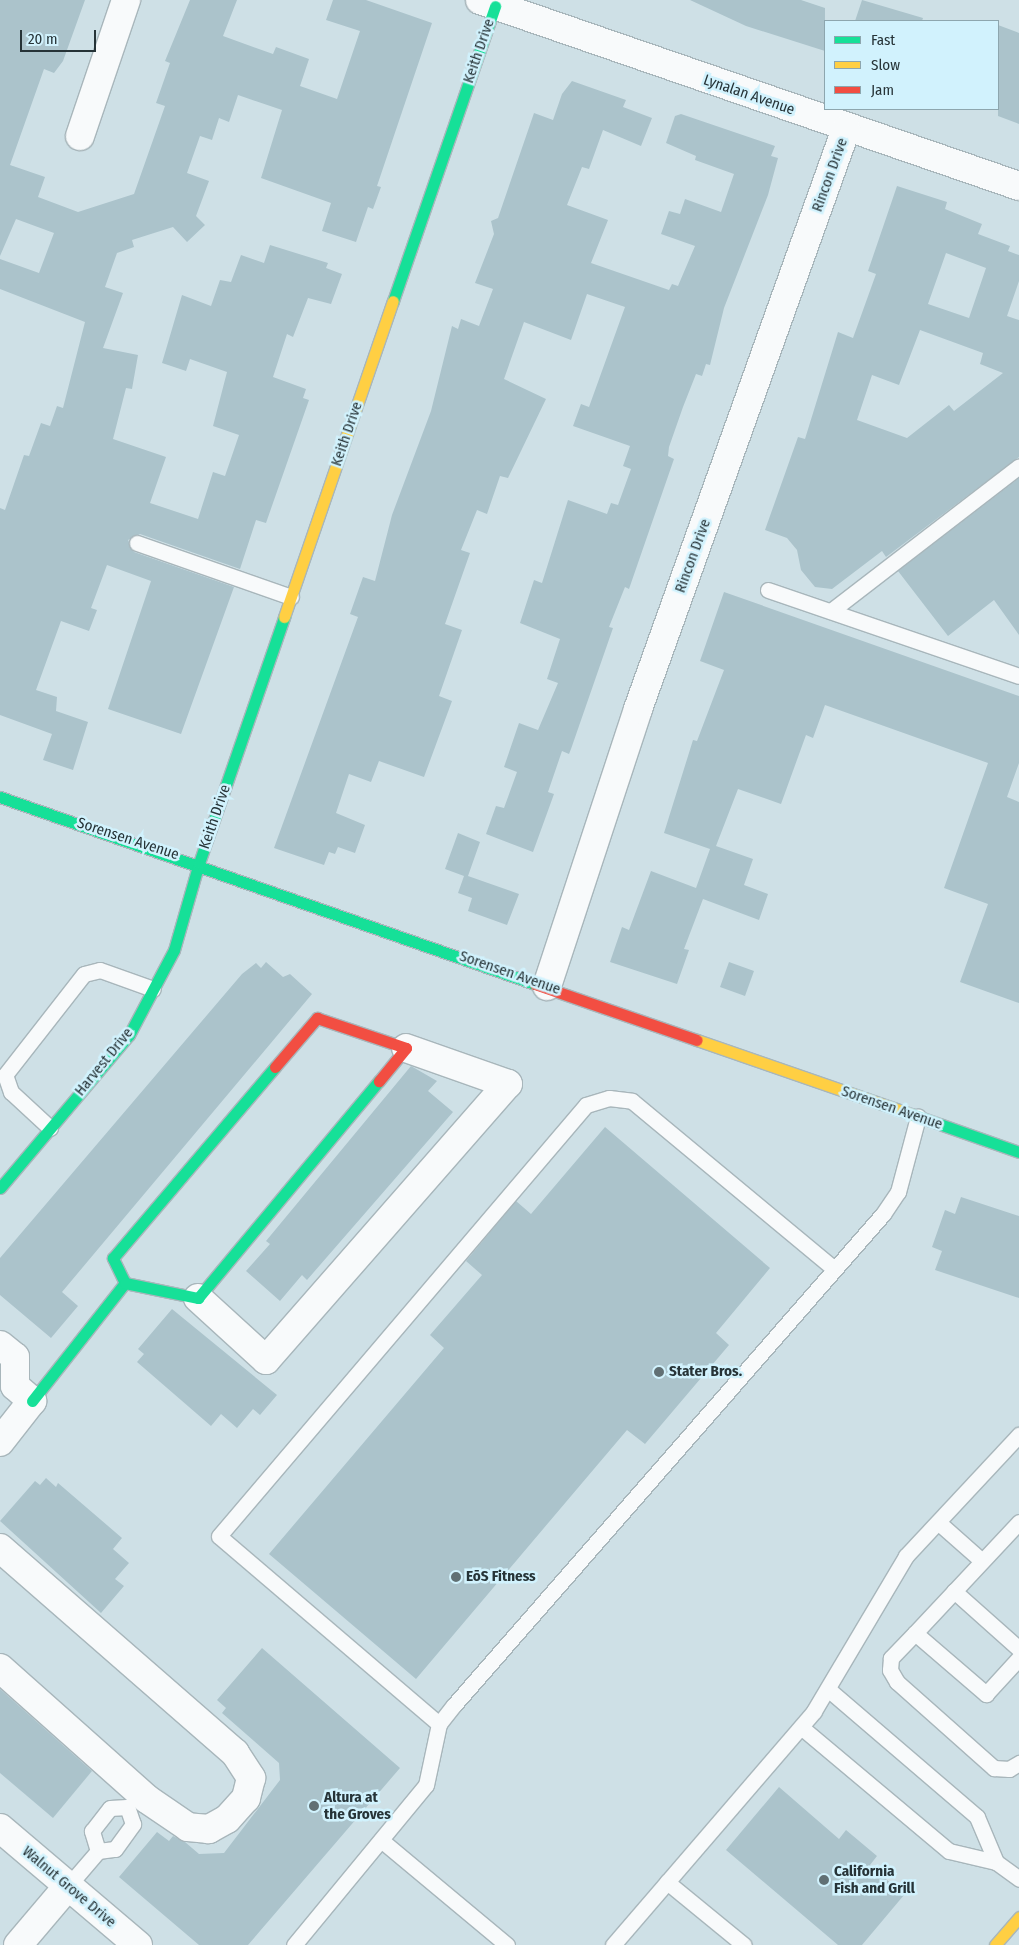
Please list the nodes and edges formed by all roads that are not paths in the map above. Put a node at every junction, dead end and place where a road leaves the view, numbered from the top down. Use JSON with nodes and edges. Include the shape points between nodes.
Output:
{"nodes":[{"id":1,"x":126,"y":0,"type":"edge"},
{"id":2,"x":487,"y":3,"type":"edge"},
{"id":3,"x":846,"y":129,"type":"junction"},
{"id":4,"x":80,"y":136,"type":"dead end"},
{"id":5,"x":1019,"y":186,"type":"edge"},
{"id":6,"x":1019,"y":466,"type":"edge"},
{"id":7,"x":137,"y":543,"type":"dead end"},
{"id":8,"x":768,"y":590,"type":"dead end"},
{"id":9,"x":291,"y":597,"type":"junction"},
{"id":10,"x":831,"y":611,"type":"junction"},
{"id":11,"x":1019,"y":676,"type":"edge"},
{"id":12,"x":0,"y":797,"type":"edge"},
{"id":13,"x":199,"y":863,"type":"junction"},
{"id":14,"x":547,"y":986,"type":"junction"},
{"id":15,"x":153,"y":989,"type":"junction"},
{"id":16,"x":406,"y":1048,"type":"junction"},
{"id":17,"x":918,"y":1117,"type":"junction"},
{"id":18,"x":50,"y":1128,"type":"junction"},
{"id":19,"x":1019,"y":1152,"type":"edge"},
{"id":20,"x":0,"y":1188,"type":"edge"},
{"id":21,"x":834,"y":1269,"type":"junction"},
{"id":22,"x":124,"y":1283,"type":"junction"},
{"id":23,"x":198,"y":1298,"type":"junction"},
{"id":24,"x":0,"y":1345,"type":"edge"},
{"id":25,"x":16,"y":1392,"type":"edge"},
{"id":26,"x":1019,"y":1435,"type":"edge"},
{"id":27,"x":0,"y":1442,"type":"edge"},
{"id":28,"x":1019,"y":1522,"type":"edge"},
{"id":29,"x":939,"y":1523,"type":"junction"},
{"id":30,"x":0,"y":1548,"type":"edge"},
{"id":31,"x":981,"y":1560,"type":"junction"},
{"id":32,"x":954,"y":1591,"type":"junction"},
{"id":33,"x":915,"y":1632,"type":"junction"},
{"id":34,"x":1019,"y":1649,"type":"edge"},
{"id":35,"x":1019,"y":1658,"type":"edge"},
{"id":36,"x":0,"y":1668,"type":"edge"},
{"id":37,"x":829,"y":1690,"type":"junction"},
{"id":38,"x":439,"y":1724,"type":"junction"},
{"id":39,"x":801,"y":1727,"type":"junction"},
{"id":40,"x":1019,"y":1763,"type":"edge"},
{"id":41,"x":132,"y":1799,"type":"junction"},
{"id":42,"x":0,"y":1828,"type":"edge"},
{"id":43,"x":381,"y":1840,"type":"junction"},
{"id":44,"x":98,"y":1851,"type":"junction"},
{"id":45,"x":996,"y":1862,"type":"junction"},
{"id":46,"x":1019,"y":1879,"type":"edge"},
{"id":47,"x":667,"y":1882,"type":"junction"},
{"id":48,"x":68,"y":1886,"type":"junction"},
{"id":49,"x":1019,"y":1917,"type":"edge"},
{"id":50,"x":622,"y":1942,"type":"edge"},
{"id":51,"x":18,"y":1945,"type":"edge"},
{"id":52,"x":138,"y":1945,"type":"edge"},
{"id":53,"x":294,"y":1945,"type":"edge"},
{"id":54,"x":507,"y":1945,"type":"edge"},
{"id":55,"x":744,"y":1945,"type":"edge"},
{"id":56,"x":995,"y":1945,"type":"edge"}],
"edges":[{"from":1,"to":4,"type":"street"},
{"from":2,"to":3,"type":"street","name":"Lynalan Avenue"},
{"from":2,"to":9,"type":"street","name":"Keith Drive"},
{"from":3,"to":5,"type":"street","name":"Lynalan Avenue"},
{"from":3,"to":14,"type":"street","name":"Rincon Drive","via":[[638,709]]},
{"from":6,"to":10,"type":"lane"},
{"from":7,"to":9,"type":"lane"},
{"from":8,"to":10,"type":"lane"},
{"from":9,"to":13,"type":"street","name":"Keith Drive"},
{"from":10,"to":11,"type":"lane"},
{"from":12,"to":13,"type":"street","name":"Sorensen Avenue"},
{"from":13,"to":14,"type":"street","name":"Sorensen Avenue"},
{"from":13,"to":15,"type":"street","name":"Harvest Drive","via":[[174,950]]},
{"from":14,"to":17,"type":"street","name":"Sorensen Avenue"},
{"from":15,"to":18,"type":"street","name":"Harvest Drive","via":[[129,1035]]},
{"from":15,"to":18,"type":"lane","via":[[100,970],[84,974],[5,1076],[11,1092]]},
{"from":16,"to":22,"type":"street","via":[[317,1018],[114,1258]]},
{"from":16,"to":23,"type":"street"},
{"from":16,"to":23,"type":"street","via":[[508,1084],[266,1360]]},
{"from":17,"to":19,"type":"street","name":"Sorensen Avenue"},
{"from":17,"to":21,"type":"lane","via":[[898,1192]]},
{"from":18,"to":20,"type":"street","name":"Harvest Drive"},
{"from":21,"to":38,"type":"lane"},
{"from":21,"to":38,"type":"lane","via":[[632,1101],[609,1098],[586,1105],[219,1536]]},
{"from":22,"to":23,"type":"street"},
{"from":22,"to":25,"type":"street"},
{"from":24,"to":25,"type":"street","via":[[15,1357]]},
{"from":25,"to":27,"type":"street"},
{"from":26,"to":29,"type":"lane"},
{"from":28,"to":31,"type":"lane"},
{"from":29,"to":31,"type":"lane"},
{"from":29,"to":37,"type":"lane","via":[[887,1582]]},
{"from":30,"to":41,"type":"street","via":[[235,1753],[251,1778],[246,1798],[227,1819],[209,1829],[188,1827]]},
{"from":31,"to":32,"type":"lane"},
{"from":32,"to":33,"type":"lane"},
{"from":32,"to":34,"type":"lane"},
{"from":33,"to":35,"type":"lane","via":[[986,1694]]},
{"from":33,"to":40,"type":"lane","via":[[891,1658],[890,1670],[897,1682],[994,1768],[1009,1769]]},
{"from":36,"to":41,"type":"street"},
{"from":37,"to":39,"type":"lane"},
{"from":37,"to":45,"type":"lane","via":[[977,1817]]},
{"from":38,"to":43,"type":"lane","via":[[426,1785]]},
{"from":39,"to":45,"type":"lane","via":[[949,1851]]},
{"from":39,"to":47,"type":"lane"},
{"from":41,"to":44,"type":"lane","via":[[132,1824],[115,1849]]},
{"from":41,"to":44,"type":"lane","via":[[110,1808],[92,1831]]},
{"from":42,"to":48,"type":"street","name":"Walnut Grove Drive"},
{"from":43,"to":53,"type":"lane"},
{"from":43,"to":54,"type":"lane"},
{"from":44,"to":48,"type":"lane"},
{"from":45,"to":46,"type":"lane"},
{"from":47,"to":50,"type":"lane"},
{"from":47,"to":55,"type":"lane"},
{"from":48,"to":51,"type":"street"},
{"from":48,"to":52,"type":"street","name":"Walnut Grove Drive"},
{"from":49,"to":56,"type":"street"}]}
